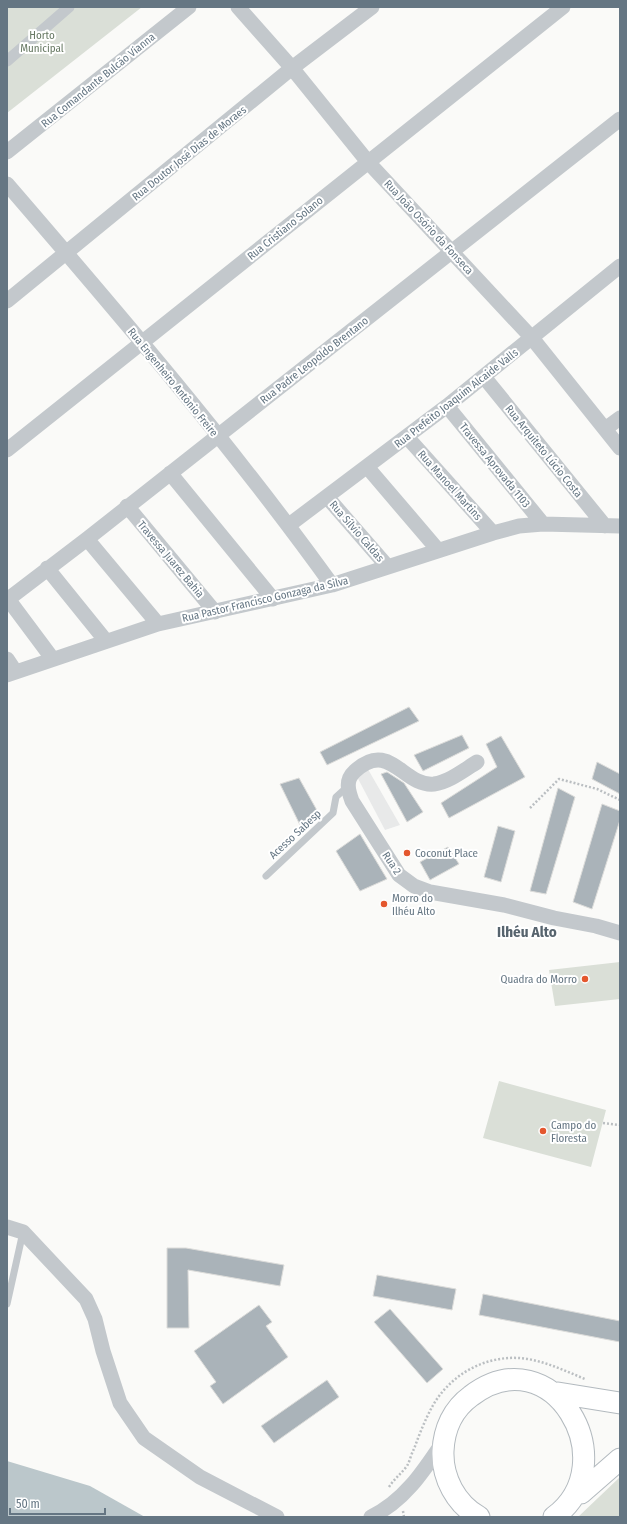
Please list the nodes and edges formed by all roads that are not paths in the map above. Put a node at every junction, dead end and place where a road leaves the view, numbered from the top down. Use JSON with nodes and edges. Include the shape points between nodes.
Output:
{"nodes":[{"id":1,"x":69,"y":7,"type":"edge"},
{"id":2,"x":189,"y":7,"type":"edge"},
{"id":3,"x":238,"y":7,"type":"edge"},
{"id":4,"x":372,"y":7,"type":"edge"},
{"id":5,"x":563,"y":7,"type":"edge"},
{"id":6,"x":7,"y":61,"type":"edge"},
{"id":7,"x":292,"y":68,"type":"junction"},
{"id":8,"x":620,"y":119,"type":"edge"},
{"id":9,"x":7,"y":152,"type":"edge"},
{"id":10,"x":368,"y":162,"type":"junction"},
{"id":11,"x":7,"y":184,"type":"edge"},
{"id":12,"x":452,"y":251,"type":"junction"},
{"id":13,"x":67,"y":253,"type":"junction"},
{"id":14,"x":620,"y":266,"type":"edge"},
{"id":15,"x":7,"y":301,"type":"edge"},
{"id":16,"x":532,"y":338,"type":"junction"},
{"id":17,"x":143,"y":342,"type":"junction"},
{"id":18,"x":484,"y":377,"type":"junction"},
{"id":19,"x":447,"y":406,"type":"junction"},
{"id":20,"x":620,"y":418,"type":"edge"},
{"id":21,"x":605,"y":430,"type":"junction"},
{"id":22,"x":218,"y":436,"type":"junction"},
{"id":23,"x":407,"y":437,"type":"junction"},
{"id":24,"x":620,"y":448,"type":"edge"},
{"id":25,"x":7,"y":450,"type":"edge"},
{"id":26,"x":368,"y":468,"type":"junction"},
{"id":27,"x":170,"y":473,"type":"junction"},
{"id":28,"x":327,"y":496,"type":"junction"},
{"id":29,"x":127,"y":506,"type":"junction"},
{"id":30,"x":543,"y":524,"type":"junction"},
{"id":31,"x":289,"y":525,"type":"junction"},
{"id":32,"x":605,"y":526,"type":"junction"},
{"id":33,"x":620,"y":526,"type":"edge"},
{"id":34,"x":493,"y":533,"type":"junction"},
{"id":35,"x":87,"y":539,"type":"junction"},
{"id":36,"x":438,"y":550,"type":"junction"},
{"id":37,"x":387,"y":566,"type":"junction"},
{"id":38,"x":47,"y":568,"type":"junction"},
{"id":39,"x":332,"y":586,"type":"junction"},
{"id":40,"x":8,"y":599,"type":"edge"},
{"id":41,"x":273,"y":599,"type":"junction"},
{"id":42,"x":215,"y":612,"type":"junction"},
{"id":43,"x":158,"y":624,"type":"junction"},
{"id":44,"x":106,"y":641,"type":"junction"},
{"id":45,"x":52,"y":658,"type":"junction"},
{"id":46,"x":10,"y":668,"type":"edge"},
{"id":47,"x":477,"y":762,"type":"dead end"},
{"id":48,"x":347,"y":787,"type":"junction"},
{"id":49,"x":266,"y":876,"type":"dead end"},
{"id":50,"x":620,"y":933,"type":"edge"},
{"id":51,"x":7,"y":1227,"type":"edge"},
{"id":52,"x":23,"y":1232,"type":"junction"},
{"id":53,"x":7,"y":1304,"type":"edge"},
{"id":54,"x":558,"y":1393,"type":"junction"},
{"id":55,"x":620,"y":1403,"type":"edge"},
{"id":56,"x":443,"y":1442,"type":"junction"},
{"id":57,"x":620,"y":1459,"type":"edge"},
{"id":58,"x":576,"y":1497,"type":"junction"},
{"id":59,"x":472,"y":1514,"type":"edge"},
{"id":60,"x":556,"y":1516,"type":"edge"},
{"id":61,"x":277,"y":1517,"type":"edge"},
{"id":62,"x":371,"y":1517,"type":"edge"}],
"edges":[{"from":1,"to":6,"type":"street"},
{"from":2,"to":9,"type":"street","name":"Rua Comandante Bulcão Vianna"},
{"from":3,"to":7,"type":"street","name":"Rua João Osório da Fonseca"},
{"from":4,"to":7,"type":"street","name":"Rua Doutor José Dias de Moraes"},
{"from":5,"to":10,"type":"street","name":"Rua Cristiano Solano"},
{"from":7,"to":10,"type":"street","name":"Rua João Osório da Fonseca"},
{"from":7,"to":13,"type":"street","name":"Rua Doutor José Dias de Moraes"},
{"from":8,"to":12,"type":"street","name":"Rua Padre Leopoldo Brentano"},
{"from":10,"to":12,"type":"street","name":"Rua João Osório da Fonseca"},
{"from":10,"to":17,"type":"street","name":"Rua Cristiano Solano"},
{"from":11,"to":13,"type":"street","name":"Rua Engenheiro Antônio Freire"},
{"from":12,"to":16,"type":"street","name":"Rua João Osório da Fonseca"},
{"from":12,"to":22,"type":"street","name":"Rua Padre Leopoldo Brentano"},
{"from":13,"to":15,"type":"street","name":"Rua Doutor José Dias de Moraes"},
{"from":13,"to":17,"type":"street","name":"Rua Engenheiro Antônio Freire"},
{"from":14,"to":16,"type":"street","name":"Rua Prefeito Joaquim Alcaide Valls"},
{"from":16,"to":18,"type":"street","name":"Rua Prefeito Joaquim Alcaide Valls"},
{"from":16,"to":21,"type":"street","name":"Rua João Osório da Fonseca"},
{"from":17,"to":22,"type":"street","name":"Rua Engenheiro Antônio Freire"},
{"from":17,"to":25,"type":"street","name":"Rua Cristiano Solano"},
{"from":18,"to":19,"type":"street","name":"Rua Prefeito Joaquim Alcaide Valls"},
{"from":18,"to":32,"type":"street","name":"Rua Arquiteto Lúcio Costa"},
{"from":19,"to":23,"type":"street","name":"Rua Prefeito Joaquim Alcaide Valls"},
{"from":19,"to":30,"type":"street","name":"Travessa Aprovada 1103"},
{"from":20,"to":21,"type":"street"},
{"from":21,"to":24,"type":"street","name":"Rua João Osório da Fonseca"},
{"from":22,"to":27,"type":"street","name":"Rua Padre Leopoldo Brentano"},
{"from":22,"to":31,"type":"street","name":"Rua Engenheiro Antônio Freire"},
{"from":23,"to":26,"type":"street","name":"Rua Prefeito Joaquim Alcaide Valls"},
{"from":23,"to":34,"type":"street","name":"Rua Manoel Martins"},
{"from":26,"to":28,"type":"street","name":"Rua Prefeito Joaquim Alcaide Valls"},
{"from":26,"to":36,"type":"street"},
{"from":27,"to":29,"type":"street","name":"Rua Padre Leopoldo Brentano"},
{"from":27,"to":41,"type":"street"},
{"from":28,"to":31,"type":"street","name":"Rua Prefeito Joaquim Alcaide Valls"},
{"from":28,"to":37,"type":"street","name":"Rua Sílvio Caldas"},
{"from":29,"to":35,"type":"street","name":"Rua Padre Leopoldo Brentano"},
{"from":29,"to":42,"type":"street","name":"Travessa Juarez Bahia"},
{"from":30,"to":32,"type":"street","name":"Rua Pastor Francisco Gonzaga da Silva"},
{"from":30,"to":34,"type":"street","name":"Rua Pastor Francisco Gonzaga da Silva","via":[[519,526]]},
{"from":31,"to":39,"type":"street","name":"Rua Engenheiro Antônio Freire"},
{"from":32,"to":33,"type":"street","name":"Rua Pastor Francisco Gonzaga da Silva"},
{"from":34,"to":36,"type":"street","name":"Rua Pastor Francisco Gonzaga da Silva"},
{"from":35,"to":38,"type":"street","name":"Rua Padre Leopoldo Brentano"},
{"from":35,"to":43,"type":"street"},
{"from":36,"to":37,"type":"street","name":"Rua Pastor Francisco Gonzaga da Silva"},
{"from":37,"to":39,"type":"street","name":"Rua Pastor Francisco Gonzaga da Silva"},
{"from":38,"to":40,"type":"street","name":"Rua Padre Leopoldo Brentano"},
{"from":38,"to":44,"type":"street"},
{"from":39,"to":41,"type":"street","name":"Rua Pastor Francisco Gonzaga da Silva"},
{"from":40,"to":45,"type":"street"},
{"from":41,"to":42,"type":"street","name":"Rua Pastor Francisco Gonzaga da Silva"},
{"from":42,"to":43,"type":"street","name":"Rua Pastor Francisco Gonzaga da Silva"},
{"from":43,"to":44,"type":"street","name":"Rua Pastor Francisco Gonzaga da Silva"},
{"from":44,"to":45,"type":"street","name":"Rua Pastor Francisco Gonzaga da Silva"},
{"from":45,"to":46,"type":"street","name":"Rua Pastor Francisco Gonzaga da Silva"},
{"from":47,"to":48,"type":"street","via":[[446,781],[423,784],[412,779],[395,764],[375,760],[354,771]]},
{"from":48,"to":49,"type":"lane","name":"Acesso Sabesp","via":[[336,797],[333,813]]},
{"from":48,"to":50,"type":"street","name":"Rua 2","via":[[352,801],[399,875],[414,886],[430,892],[504,905]]},
{"from":51,"to":52,"type":"street"},
{"from":52,"to":53,"type":"lane"},
{"from":52,"to":61,"type":"street","via":[[86,1299],[95,1319],[120,1403],[144,1438],[200,1477]]},
{"from":54,"to":55,"type":"main road"},
{"from":54,"to":56,"type":"main road","via":[[520,1380],[489,1386],[475,1393],[460,1406],[448,1424]]},
{"from":54,"to":58,"type":"main road","via":[[579,1415],[589,1443],[587,1473]]},
{"from":56,"to":59,"type":"main road","via":[[448,1481],[454,1493]]},
{"from":56,"to":62,"type":"street","via":[[401,1497]]},
{"from":57,"to":58,"type":"main road"},
{"from":58,"to":60,"type":"main road"}]}
